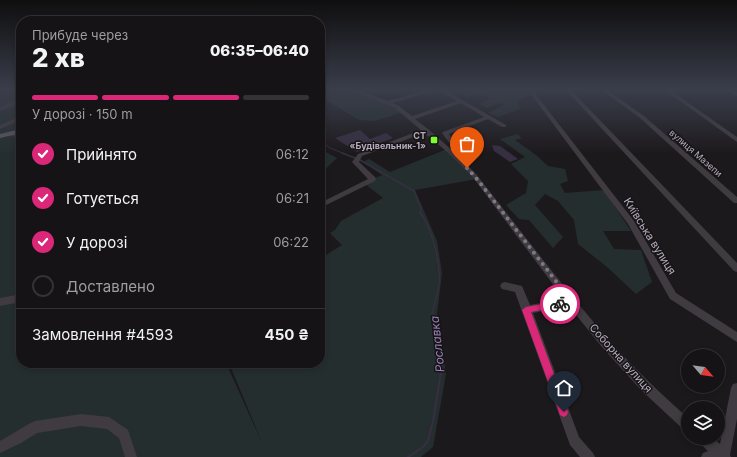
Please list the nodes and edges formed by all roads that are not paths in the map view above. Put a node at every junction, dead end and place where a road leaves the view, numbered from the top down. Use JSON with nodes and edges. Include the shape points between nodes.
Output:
{"nodes":[{"id":1,"x":404,"y":111,"type":"edge"},
{"id":2,"x":432,"y":111,"type":"edge"},
{"id":3,"x":479,"y":111,"type":"edge"},
{"id":4,"x":547,"y":111,"type":"edge"},
{"id":5,"x":589,"y":111,"type":"edge"},
{"id":6,"x":634,"y":111,"type":"edge"},
{"id":7,"x":697,"y":111,"type":"edge"},
{"id":8,"x":488,"y":117,"type":"junction"},
{"id":9,"x":412,"y":118,"type":"junction"},
{"id":10,"x":16,"y":120,"type":"edge"},
{"id":11,"x":504,"y":126,"type":"dead end"},
{"id":12,"x":0,"y":127,"type":"edge"},
{"id":13,"x":426,"y":130,"type":"junction"},
{"id":14,"x":16,"y":132,"type":"edge"},
{"id":15,"x":9,"y":134,"type":"junction"},
{"id":16,"x":16,"y":135,"type":"edge"},
{"id":17,"x":0,"y":136,"type":"edge"},
{"id":18,"x":737,"y":140,"type":"edge"},
{"id":19,"x":459,"y":160,"type":"junction"},
{"id":20,"x":737,"y":201,"type":"edge"},
{"id":21,"x":325,"y":203,"type":"edge"},
{"id":22,"x":737,"y":269,"type":"edge"},
{"id":23,"x":505,"y":286,"type":"dead end"},
{"id":24,"x":16,"y":299,"type":"edge"},
{"id":25,"x":0,"y":302,"type":"edge"},
{"id":26,"x":572,"y":302,"type":"junction"},
{"id":27,"x":526,"y":310,"type":"junction"},
{"id":28,"x":737,"y":337,"type":"edge"},
{"id":29,"x":737,"y":388,"type":"edge"},
{"id":30,"x":681,"y":420,"type":"edge"},
{"id":31,"x":712,"y":445,"type":"edge"},
{"id":32,"x":0,"y":447,"type":"edge"},
{"id":33,"x":725,"y":456,"type":"edge"},
{"id":34,"x":131,"y":457,"type":"edge"},
{"id":35,"x":590,"y":457,"type":"edge"},
{"id":36,"x":707,"y":457,"type":"edge"}],
"edges":[{"from":1,"to":9,"type":"street","name":"Соборна вулиця"},
{"from":2,"to":9,"type":"street"},
{"from":3,"to":8,"type":"street"},
{"from":4,"to":28,"type":"street","name":"Київська вулиця","via":[[631,223],[673,296]]},
{"from":5,"to":22,"type":"street"},
{"from":6,"to":20,"type":"street","name":"вулиця Мазепи"},
{"from":7,"to":18,"type":"street"},
{"from":8,"to":11,"type":"street"},
{"from":8,"to":19,"type":"street","via":[[445,133],[454,145]]},
{"from":9,"to":13,"type":"street","name":"Соборна вулиця"},
{"from":10,"to":12,"type":"street"},
{"from":13,"to":19,"type":"street","name":"Соборна вулиця"},
{"from":13,"to":21,"type":"street","via":[[360,155],[355,162],[373,179]]},
{"from":14,"to":15,"type":"main road"},
{"from":15,"to":16,"type":"street"},
{"from":15,"to":17,"type":"main road"},
{"from":19,"to":26,"type":"street","name":"Соборна вулиця","via":[[477,179]]},
{"from":23,"to":27,"type":"street","via":[[519,289]]},
{"from":24,"to":25,"type":"street"},
{"from":26,"to":27,"type":"street"},
{"from":26,"to":30,"type":"street","name":"Соборна вулиця","via":[[605,343]]},
{"from":27,"to":35,"type":"street","via":[[574,441]]},
{"from":29,"to":33,"type":"street"},
{"from":31,"to":33,"type":"street"},
{"from":32,"to":34,"type":"street","via":[[34,427],[81,420],[109,423],[124,434]]},
{"from":33,"to":36,"type":"street"}]}
